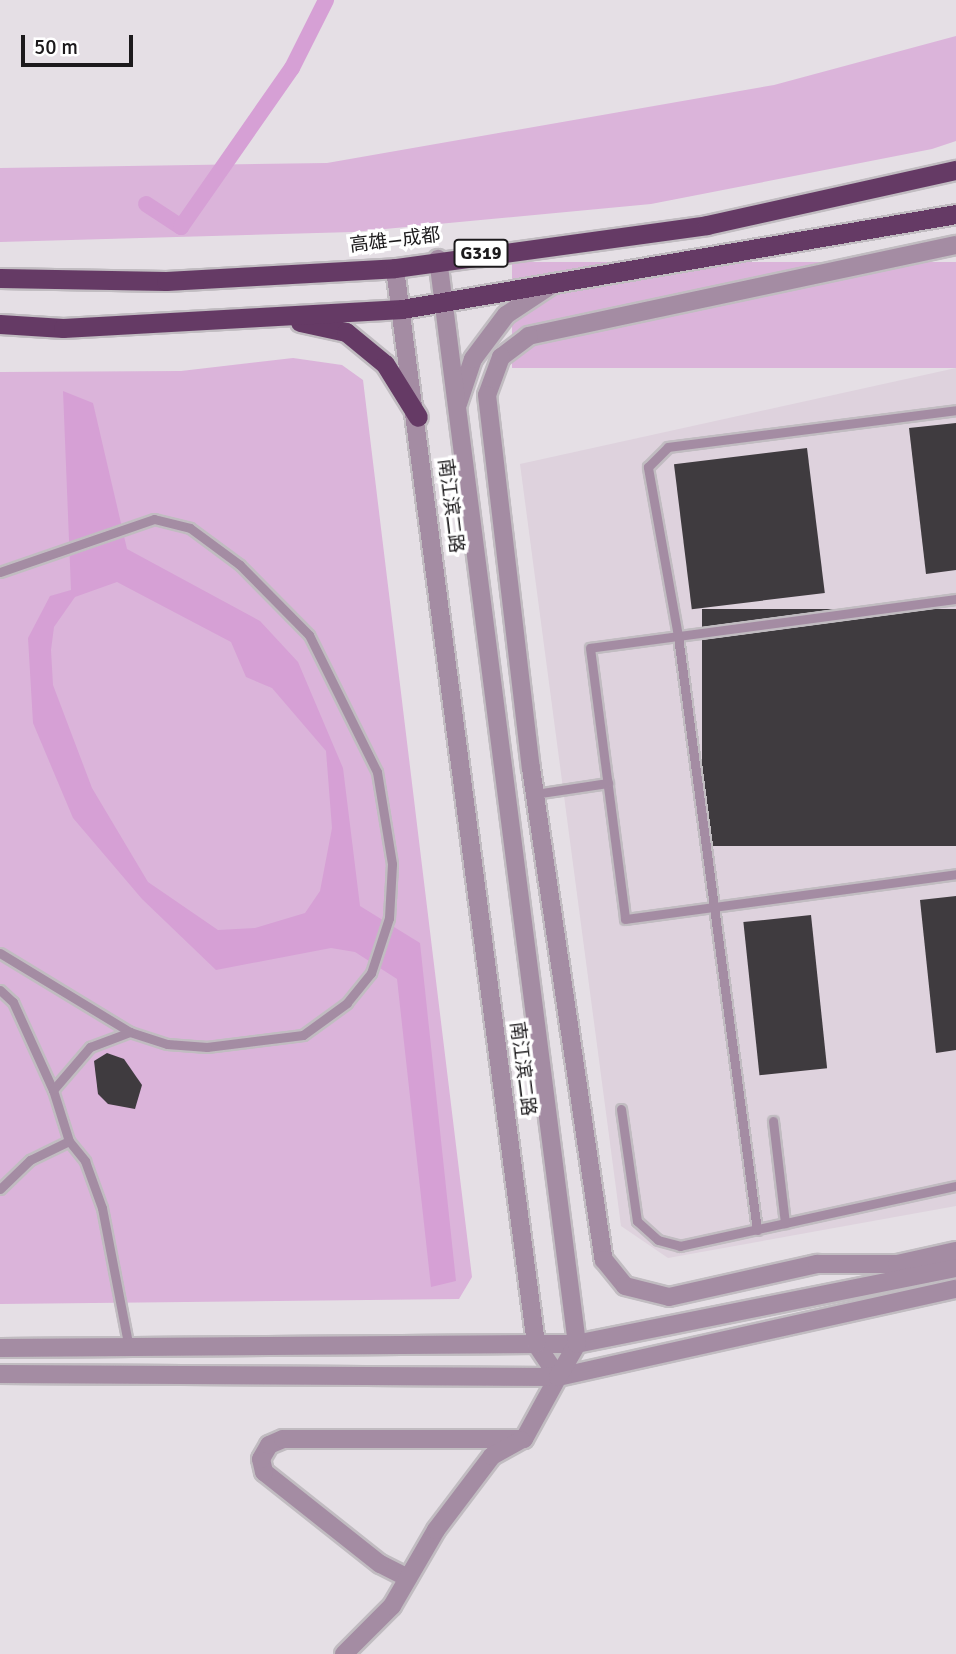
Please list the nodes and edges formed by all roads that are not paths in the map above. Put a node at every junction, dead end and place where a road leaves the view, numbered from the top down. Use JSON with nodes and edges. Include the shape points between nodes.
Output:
{"nodes":[{"id":1,"x":956,"y":170,"type":"edge"},
{"id":2,"x":956,"y":214,"type":"edge"},
{"id":3,"x":956,"y":246,"type":"edge"},
{"id":4,"x":438,"y":259,"type":"junction"},
{"id":5,"x":395,"y":268,"type":"junction"},
{"id":6,"x":0,"y":278,"type":"edge"},
{"id":7,"x":551,"y":286,"type":"junction"},
{"id":8,"x":442,"y":303,"type":"junction"},
{"id":9,"x":402,"y":309,"type":"junction"},
{"id":10,"x":275,"y":316,"type":"junction"},
{"id":11,"x":0,"y":324,"type":"edge"},
{"id":12,"x":956,"y":410,"type":"edge"},
{"id":13,"x":456,"y":411,"type":"junction"},
{"id":14,"x":418,"y":417,"type":"junction"},
{"id":15,"x":0,"y":572,"type":"edge"},
{"id":16,"x":956,"y":599,"type":"edge"},
{"id":17,"x":677,"y":636,"type":"junction"},
{"id":18,"x":608,"y":783,"type":"junction"},
{"id":19,"x":535,"y":794,"type":"junction"},
{"id":20,"x":956,"y":874,"type":"edge"},
{"id":21,"x":714,"y":906,"type":"junction"},
{"id":22,"x":0,"y":953,"type":"edge"},
{"id":23,"x":0,"y":990,"type":"edge"},
{"id":24,"x":131,"y":1032,"type":"junction"},
{"id":25,"x":53,"y":1090,"type":"junction"},
{"id":26,"x":621,"y":1109,"type":"dead end"},
{"id":27,"x":773,"y":1121,"type":"dead end"},
{"id":28,"x":69,"y":1142,"type":"junction"},
{"id":29,"x":956,"y":1186,"type":"edge"},
{"id":30,"x":0,"y":1189,"type":"edge"},
{"id":31,"x":785,"y":1223,"type":"junction"},
{"id":32,"x":757,"y":1230,"type":"junction"},
{"id":33,"x":956,"y":1251,"type":"edge"},
{"id":34,"x":956,"y":1268,"type":"edge"},
{"id":35,"x":956,"y":1289,"type":"edge"},
{"id":36,"x":536,"y":1344,"type":"junction"},
{"id":37,"x":578,"y":1344,"type":"junction"},
{"id":38,"x":0,"y":1348,"type":"edge"},
{"id":39,"x":129,"y":1349,"type":"junction"},
{"id":40,"x":0,"y":1374,"type":"edge"},
{"id":41,"x":558,"y":1377,"type":"junction"},
{"id":42,"x":524,"y":1439,"type":"junction"},
{"id":43,"x":408,"y":1578,"type":"junction"},
{"id":44,"x":344,"y":1654,"type":"edge"}],
"edges":[{"from":1,"to":4,"type":"highway","name":"高雄—成都","number":"G319","via":[[707,225]]},
{"from":2,"to":7,"type":"highway","number":"G319"},
{"from":3,"to":19,"type":"street","via":[[562,326],[529,336],[501,357],[487,394],[487,434]]},
{"from":4,"to":5,"type":"highway","name":"高雄—成都","number":"G319"},
{"from":4,"to":8,"type":"street","name":"南江滨二路"},
{"from":5,"to":6,"type":"highway","name":"高雄—成都","number":"G319","via":[[166,281]]},
{"from":5,"to":9,"type":"street","name":"南江滨二路"},
{"from":7,"to":8,"type":"highway","number":"G319"},
{"from":7,"to":13,"type":"street","name":"南江滨二路","via":[[506,315],[473,359]]},
{"from":8,"to":9,"type":"highway","number":"G319"},
{"from":8,"to":13,"type":"street","name":"南江滨二路"},
{"from":9,"to":10,"type":"highway","number":"G319"},
{"from":9,"to":14,"type":"street","name":"南江滨二路"},
{"from":10,"to":11,"type":"highway","number":"G319","via":[[63,328]]},
{"from":10,"to":14,"type":"highway","via":[[346,332],[385,364]]},
{"from":12,"to":17,"type":"lane","via":[[668,447],[648,467]]},
{"from":13,"to":37,"type":"street","name":"南江滨二路"},
{"from":14,"to":36,"type":"street","name":"南江滨二路"},
{"from":15,"to":24,"type":"lane","via":[[123,525],[154,519],[190,528],[240,565],[309,635],[377,772],[391,864],[389,918],[371,973],[346,1003],[303,1035],[266,1043],[167,1044]]},
{"from":16,"to":17,"type":"lane"},
{"from":17,"to":18,"type":"lane","via":[[590,648]]},
{"from":17,"to":21,"type":"lane"},
{"from":18,"to":19,"type":"lane"},
{"from":18,"to":21,"type":"lane","via":[[625,919]]},
{"from":19,"to":33,"type":"street","via":[[604,1260],[625,1286],[669,1297],[817,1264],[897,1264]]},
{"from":20,"to":21,"type":"lane"},
{"from":21,"to":32,"type":"lane"},
{"from":22,"to":24,"type":"lane"},
{"from":23,"to":25,"type":"lane","via":[[13,1002]]},
{"from":24,"to":25,"type":"lane","via":[[90,1047]]},
{"from":25,"to":28,"type":"lane"},
{"from":26,"to":32,"type":"lane","via":[[638,1222],[658,1240],[680,1247]]},
{"from":27,"to":31,"type":"lane"},
{"from":28,"to":30,"type":"lane","via":[[30,1160]]},
{"from":28,"to":39,"type":"lane","via":[[85,1161],[102,1208]]},
{"from":29,"to":31,"type":"lane"},
{"from":31,"to":32,"type":"lane"},
{"from":34,"to":37,"type":"street"},
{"from":35,"to":41,"type":"street"},
{"from":36,"to":37,"type":"street"},
{"from":36,"to":39,"type":"street"},
{"from":36,"to":41,"type":"street"},
{"from":37,"to":41,"type":"street"},
{"from":38,"to":39,"type":"street"},
{"from":40,"to":41,"type":"street"},
{"from":41,"to":42,"type":"street"},
{"from":42,"to":43,"type":"street","via":[[492,1456]]},
{"from":42,"to":43,"type":"street","via":[[283,1439],[269,1445],[261,1459],[264,1472],[380,1564]]},
{"from":43,"to":44,"type":"street","via":[[391,1605]]}]}
